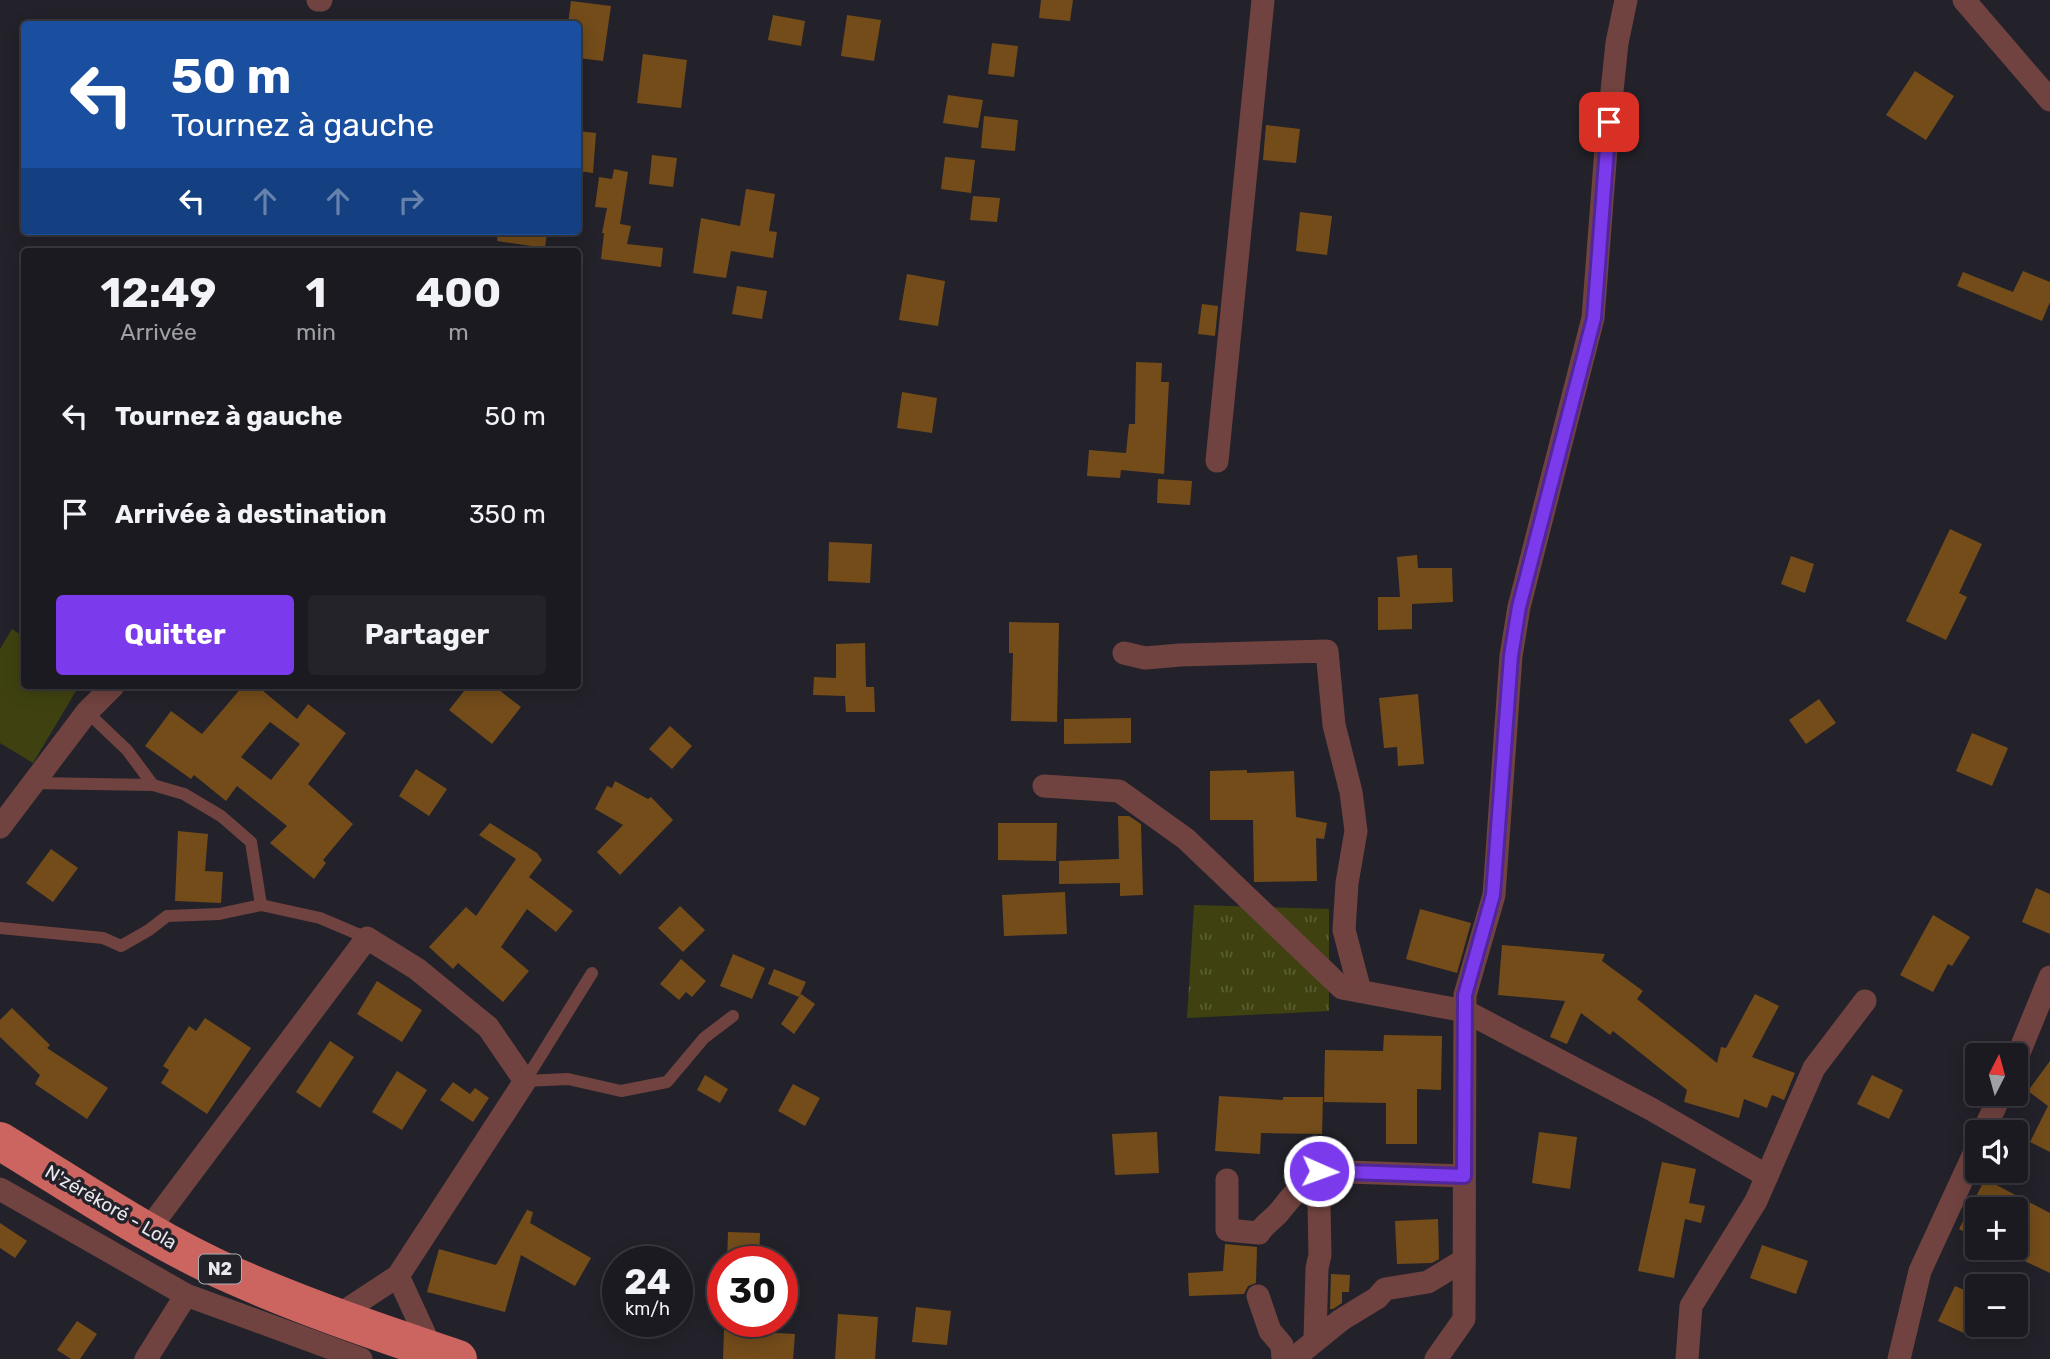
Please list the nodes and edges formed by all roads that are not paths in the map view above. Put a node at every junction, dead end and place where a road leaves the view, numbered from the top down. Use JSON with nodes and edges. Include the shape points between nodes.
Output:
{"nodes":[{"id":1,"x":1263,"y":0,"type":"edge"},
{"id":2,"x":1626,"y":0,"type":"edge"},
{"id":3,"x":1964,"y":0,"type":"edge"},
{"id":4,"x":2050,"y":100,"type":"edge"},
{"id":5,"x":1217,"y":461,"type":"dead end"},
{"id":6,"x":1124,"y":653,"type":"dead end"},
{"id":7,"x":110,"y":689,"type":"edge"},
{"id":8,"x":87,"y":712,"type":"junction"},
{"id":9,"x":33,"y":783,"type":"junction"},
{"id":10,"x":153,"y":785,"type":"junction"},
{"id":11,"x":1044,"y":786,"type":"dead end"},
{"id":12,"x":0,"y":827,"type":"edge"},
{"id":13,"x":261,"y":905,"type":"junction"},
{"id":14,"x":0,"y":928,"type":"edge"},
{"id":15,"x":367,"y":938,"type":"junction"},
{"id":16,"x":592,"y":973,"type":"dead end"},
{"id":17,"x":2050,"y":977,"type":"edge"},
{"id":18,"x":1360,"y":991,"type":"junction"},
{"id":19,"x":1865,"y":1001,"type":"dead end"},
{"id":20,"x":1465,"y":1011,"type":"junction"},
{"id":21,"x":733,"y":1016,"type":"dead end"},
{"id":22,"x":2023,"y":1043,"type":"edge"},
{"id":23,"x":525,"y":1081,"type":"junction"},
{"id":24,"x":0,"y":1142,"type":"edge"},
{"id":25,"x":1965,"y":1173,"type":"edge"},
{"id":26,"x":1464,"y":1176,"type":"junction"},
{"id":27,"x":1767,"y":1176,"type":"junction"},
{"id":28,"x":1227,"y":1180,"type":"dead end"},
{"id":29,"x":1309,"y":1182,"type":"junction"},
{"id":30,"x":0,"y":1189,"type":"edge"},
{"id":31,"x":148,"y":1230,"type":"junction"},
{"id":32,"x":1464,"y":1261,"type":"junction"},
{"id":33,"x":398,"y":1276,"type":"junction"},
{"id":34,"x":186,"y":1295,"type":"junction"},
{"id":35,"x":1258,"y":1296,"type":"dead end"},
{"id":36,"x":334,"y":1318,"type":"junction"},
{"id":37,"x":1315,"y":1339,"type":"junction"},
{"id":38,"x":445,"y":1355,"type":"edge"},
{"id":39,"x":146,"y":1359,"type":"edge"},
{"id":40,"x":361,"y":1359,"type":"edge"},
{"id":41,"x":1283,"y":1359,"type":"edge"},
{"id":42,"x":1293,"y":1359,"type":"edge"},
{"id":43,"x":1436,"y":1359,"type":"edge"},
{"id":44,"x":1687,"y":1359,"type":"edge"},
{"id":45,"x":1899,"y":1359,"type":"edge"}],
"edges":[{"from":1,"to":5,"type":"street"},
{"from":2,"to":20,"type":"street","via":[[1606,149],[1594,318],[1519,607],[1511,656],[1493,895],[1465,995]]},
{"from":3,"to":4,"type":"street"},
{"from":6,"to":18,"type":"street","via":[[1145,658],[1327,651],[1334,725],[1356,831],[1344,930]]},
{"from":7,"to":8,"type":"street"},
{"from":8,"to":9,"type":"street"},
{"from":8,"to":10,"type":"lane","via":[[127,750]]},
{"from":9,"to":10,"type":"lane"},
{"from":9,"to":12,"type":"street"},
{"from":10,"to":13,"type":"lane","via":[[184,794],[221,816],[251,842]]},
{"from":11,"to":18,"type":"street","via":[[1119,791],[1186,839],[1342,988]]},
{"from":13,"to":14,"type":"lane","via":[[219,914],[167,916],[121,946],[103,938]]},
{"from":13,"to":15,"type":"lane","via":[[320,918]]},
{"from":15,"to":23,"type":"street","via":[[417,969],[488,1027]]},
{"from":15,"to":31,"type":"street"},
{"from":16,"to":23,"type":"lane"},
{"from":17,"to":22,"type":"street"},
{"from":18,"to":20,"type":"street"},
{"from":19,"to":27,"type":"street","via":[[1814,1068]]},
{"from":20,"to":26,"type":"street"},
{"from":20,"to":27,"type":"street"},
{"from":21,"to":23,"type":"lane","via":[[704,1038],[667,1082],[621,1091],[568,1079]]},
{"from":23,"to":33,"type":"street"},
{"from":24,"to":31,"type":"highway","name":"N'zérékoré - Lola","number":"N2"},
{"from":25,"to":45,"type":"street","via":[[1920,1271]]},
{"from":26,"to":29,"type":"street","via":[[1319,1171]]},
{"from":26,"to":32,"type":"street"},
{"from":27,"to":44,"type":"street","via":[[1691,1306]]},
{"from":28,"to":29,"type":"street","via":[[1227,1230],[1259,1233],[1288,1198]]},
{"from":29,"to":37,"type":"street","via":[[1319,1205]]},
{"from":30,"to":34,"type":"street"},
{"from":31,"to":36,"type":"highway","name":"N'zérékoré - Lola","number":"N2","via":[[230,1274]]},
{"from":32,"to":37,"type":"street","via":[[1428,1282],[1385,1289]]},
{"from":32,"to":43,"type":"street","via":[[1464,1319]]},
{"from":33,"to":36,"type":"street"},
{"from":33,"to":38,"type":"street"},
{"from":34,"to":39,"type":"street"},
{"from":34,"to":40,"type":"street"},
{"from":35,"to":41,"type":"street","via":[[1270,1331],[1282,1345]]},
{"from":36,"to":38,"type":"highway","name":"N'zérékoré - Lola","number":"N2"},
{"from":37,"to":42,"type":"street"}]}
